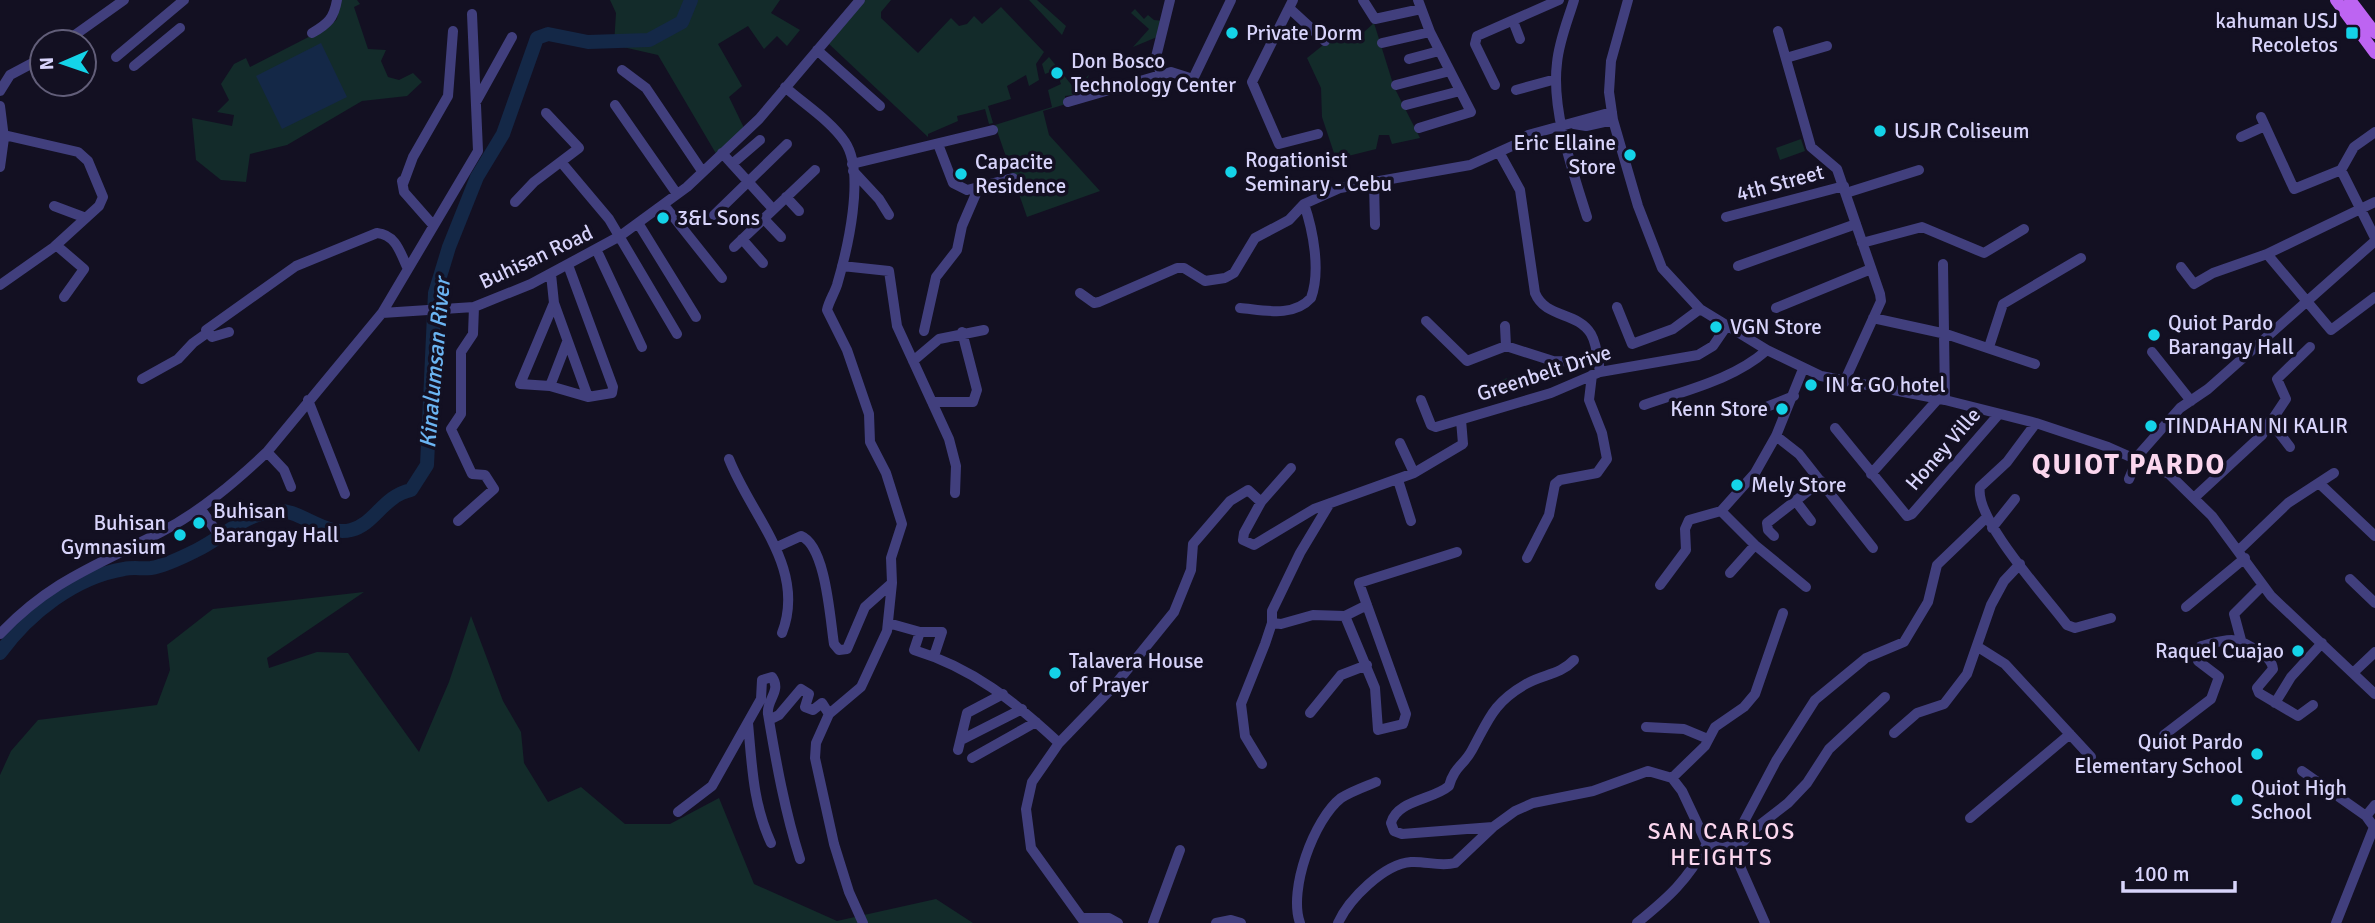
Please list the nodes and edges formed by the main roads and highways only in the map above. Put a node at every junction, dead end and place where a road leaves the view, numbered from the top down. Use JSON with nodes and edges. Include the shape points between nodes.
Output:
{"nodes":[{"id":1,"x":2336,"y":0,"type":"edge"},
{"id":2,"x":2350,"y":0,"type":"edge"},
{"id":3,"x":2375,"y":33,"type":"edge"},
{"id":4,"x":2375,"y":53,"type":"edge"}],
"edges":[{"from":1,"to":4,"type":"main road"},
{"from":2,"to":3,"type":"main road"}]}
